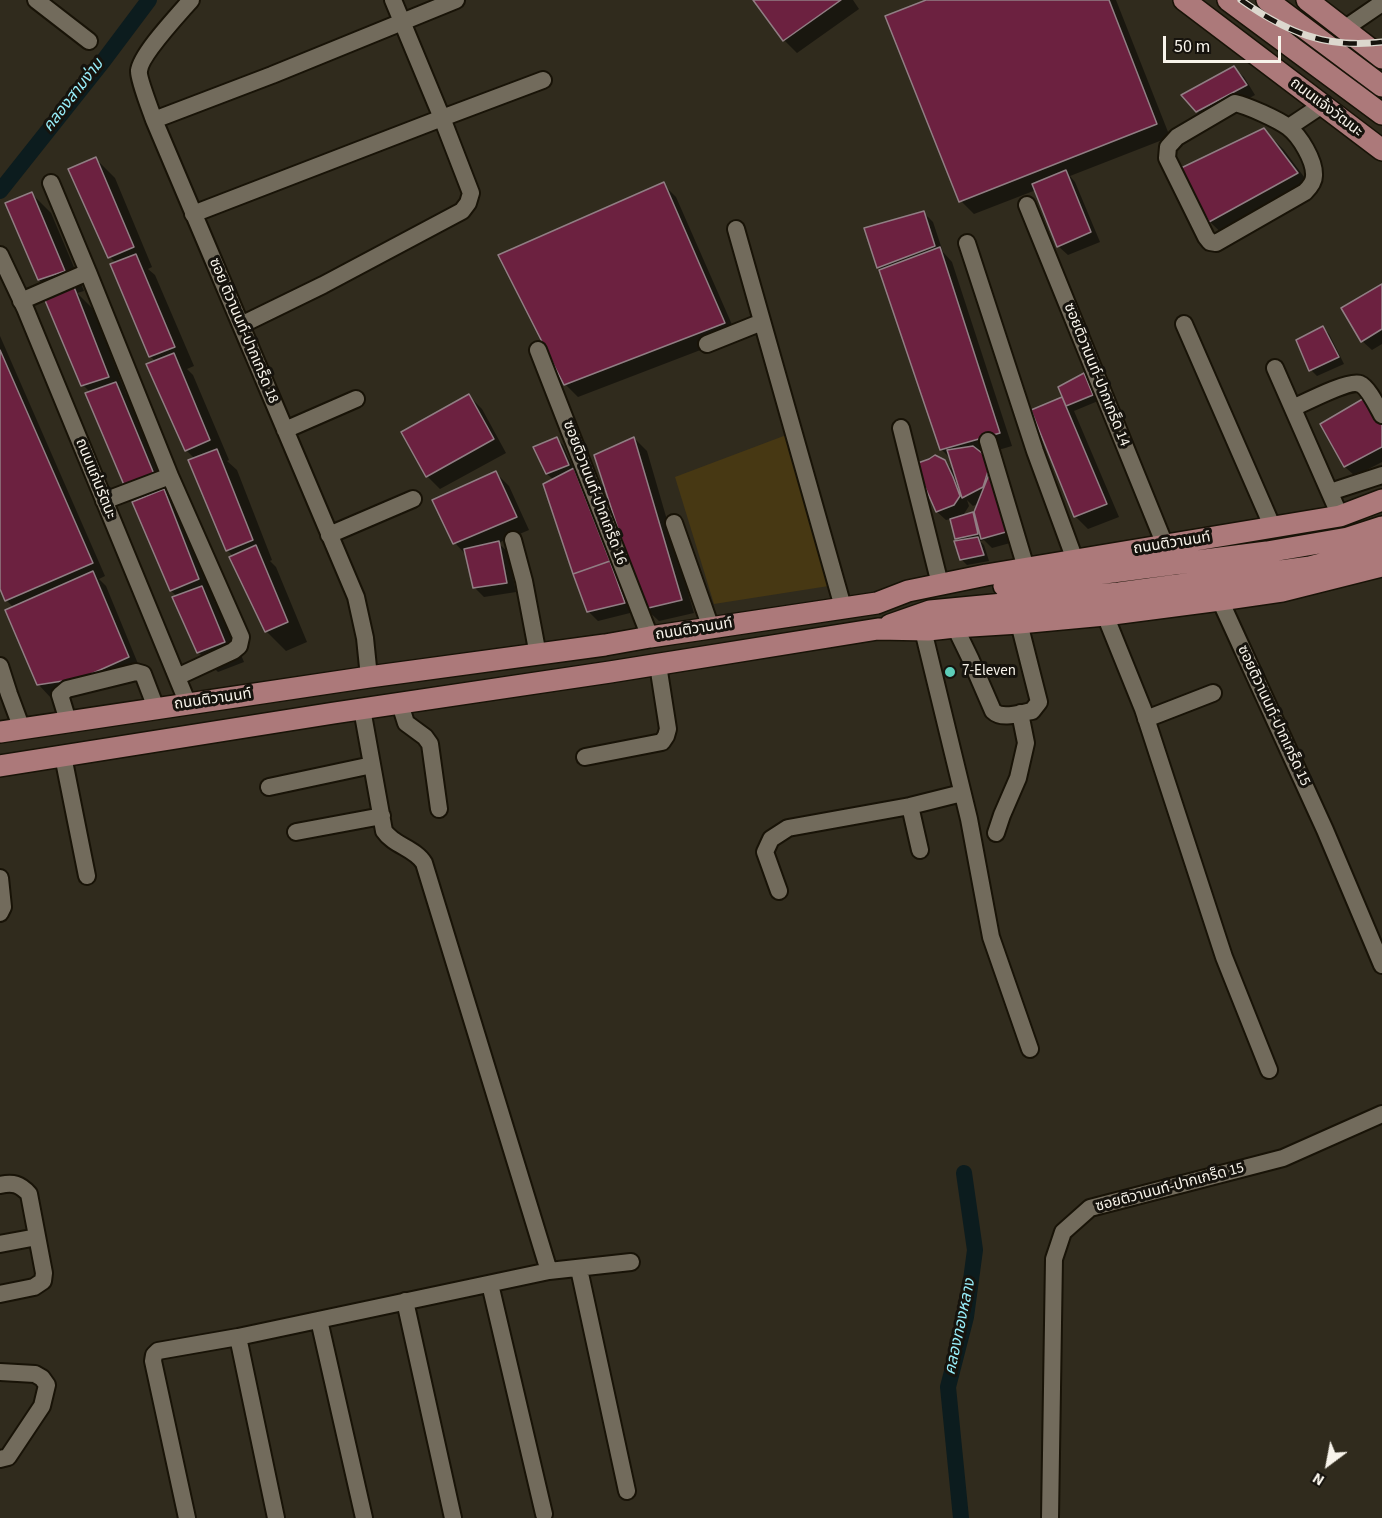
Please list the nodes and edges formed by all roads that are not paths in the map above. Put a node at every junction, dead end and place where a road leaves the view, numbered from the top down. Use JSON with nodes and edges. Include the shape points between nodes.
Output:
{"nodes":[{"id":1,"x":36,"y":0,"type":"edge"},
{"id":2,"x":191,"y":0,"type":"edge"},
{"id":3,"x":393,"y":0,"type":"edge"},
{"id":4,"x":456,"y":0,"type":"edge"},
{"id":5,"x":1184,"y":0,"type":"edge"},
{"id":6,"x":1228,"y":0,"type":"edge"},
{"id":7,"x":1267,"y":0,"type":"edge"},
{"id":8,"x":1307,"y":0,"type":"edge"},
{"id":9,"x":1382,"y":3,"type":"edge"},
{"id":10,"x":402,"y":22,"type":"junction"},
{"id":11,"x":1344,"y":29,"type":"junction"},
{"id":12,"x":89,"y":41,"type":"dead end"},
{"id":13,"x":1380,"y":54,"type":"edge"},
{"id":14,"x":543,"y":80,"type":"dead end"},
{"id":15,"x":1382,"y":86,"type":"edge"},
{"id":16,"x":1322,"y":105,"type":"junction"},
{"id":17,"x":1382,"y":114,"type":"edge"},
{"id":18,"x":442,"y":118,"type":"junction"},
{"id":19,"x":154,"y":120,"type":"junction"},
{"id":20,"x":1289,"y":127,"type":"junction"},
{"id":21,"x":1382,"y":150,"type":"edge"},
{"id":22,"x":51,"y":183,"type":"dead end"},
{"id":23,"x":1027,"y":206,"type":"dead end"},
{"id":24,"x":194,"y":214,"type":"junction"},
{"id":25,"x":736,"y":228,"type":"dead end"},
{"id":26,"x":967,"y":243,"type":"dead end"},
{"id":27,"x":0,"y":255,"type":"edge"},
{"id":28,"x":88,"y":273,"type":"junction"},
{"id":29,"x":21,"y":301,"type":"junction"},
{"id":30,"x":762,"y":322,"type":"junction"},
{"id":31,"x":1184,"y":324,"type":"dead end"},
{"id":32,"x":241,"y":325,"type":"junction"},
{"id":33,"x":707,"y":344,"type":"dead end"},
{"id":34,"x":538,"y":350,"type":"dead end"},
{"id":35,"x":1275,"y":368,"type":"dead end"},
{"id":36,"x":356,"y":399,"type":"dead end"},
{"id":37,"x":1293,"y":408,"type":"junction"},
{"id":38,"x":1382,"y":416,"type":"edge"},
{"id":39,"x":901,"y":428,"type":"dead end"},
{"id":40,"x":285,"y":430,"type":"junction"},
{"id":41,"x":988,"y":441,"type":"dead end"},
{"id":42,"x":1382,"y":475,"type":"edge"},
{"id":43,"x":170,"y":476,"type":"junction"},
{"id":44,"x":1330,"y":492,"type":"junction"},
{"id":45,"x":413,"y":499,"type":"dead end"},
{"id":46,"x":1382,"y":500,"type":"edge"},
{"id":47,"x":104,"y":501,"type":"junction"},
{"id":48,"x":1340,"y":516,"type":"junction"},
{"id":49,"x":674,"y":523,"type":"dead end"},
{"id":50,"x":1382,"y":527,"type":"edge"},
{"id":51,"x":1273,"y":528,"type":"junction"},
{"id":52,"x":329,"y":535,"type":"junction"},
{"id":53,"x":513,"y":540,"type":"dead end"},
{"id":54,"x":1166,"y":545,"type":"junction"},
{"id":55,"x":1382,"y":548,"type":"edge"},
{"id":56,"x":1075,"y":560,"type":"junction"},
{"id":57,"x":1382,"y":566,"type":"edge"},
{"id":58,"x":1026,"y":568,"type":"junction"},
{"id":59,"x":940,"y":584,"type":"junction"},
{"id":60,"x":1220,"y":600,"type":"junction"},
{"id":61,"x":877,"y":603,"type":"junction"},
{"id":62,"x":843,"y":607,"type":"junction"},
{"id":63,"x":1105,"y":615,"type":"junction"},
{"id":64,"x":1019,"y":623,"type":"junction"},
{"id":65,"x":955,"y":627,"type":"junction"},
{"id":66,"x":711,"y":628,"type":"junction"},
{"id":67,"x":878,"y":629,"type":"junction"},
{"id":68,"x":923,"y":630,"type":"junction"},
{"id":69,"x":650,"y":637,"type":"junction"},
{"id":70,"x":538,"y":655,"type":"junction"},
{"id":71,"x":658,"y":665,"type":"junction"},
{"id":72,"x":0,"y":666,"type":"edge"},
{"id":73,"x":177,"y":677,"type":"junction"},
{"id":74,"x":369,"y":677,"type":"junction"},
{"id":75,"x":1213,"y":693,"type":"dead end"},
{"id":76,"x":188,"y":704,"type":"junction"},
{"id":77,"x":400,"y":704,"type":"junction"},
{"id":78,"x":156,"y":708,"type":"junction"},
{"id":79,"x":362,"y":709,"type":"junction"},
{"id":80,"x":1020,"y":713,"type":"junction"},
{"id":81,"x":1146,"y":719,"type":"junction"},
{"id":82,"x":68,"y":721,"type":"junction"},
{"id":83,"x":22,"y":729,"type":"junction"},
{"id":84,"x":0,"y":732,"type":"edge"},
{"id":85,"x":63,"y":756,"type":"junction"},
{"id":86,"x":585,"y":757,"type":"dead end"},
{"id":87,"x":372,"y":765,"type":"junction"},
{"id":88,"x":0,"y":766,"type":"edge"},
{"id":89,"x":269,"y":787,"type":"dead end"},
{"id":90,"x":962,"y":793,"type":"junction"},
{"id":91,"x":910,"y":807,"type":"junction"},
{"id":92,"x":439,"y":809,"type":"dead end"},
{"id":93,"x":382,"y":816,"type":"junction"},
{"id":94,"x":296,"y":832,"type":"dead end"},
{"id":95,"x":996,"y":833,"type":"dead end"},
{"id":96,"x":920,"y":850,"type":"dead end"},
{"id":97,"x":87,"y":876,"type":"dead end"},
{"id":98,"x":0,"y":878,"type":"edge"},
{"id":99,"x":779,"y":891,"type":"dead end"},
{"id":100,"x":0,"y":914,"type":"edge"},
{"id":101,"x":1382,"y":965,"type":"edge"},
{"id":102,"x":1030,"y":1049,"type":"dead end"},
{"id":103,"x":1269,"y":1070,"type":"dead end"},
{"id":104,"x":1382,"y":1114,"type":"edge"},
{"id":105,"x":0,"y":1185,"type":"edge"},
{"id":106,"x":37,"y":1237,"type":"junction"},
{"id":107,"x":0,"y":1244,"type":"edge"},
{"id":108,"x":631,"y":1262,"type":"dead end"},
{"id":109,"x":579,"y":1269,"type":"junction"},
{"id":110,"x":549,"y":1272,"type":"junction"},
{"id":111,"x":490,"y":1284,"type":"junction"},
{"id":112,"x":0,"y":1294,"type":"edge"},
{"id":113,"x":405,"y":1301,"type":"junction"},
{"id":114,"x":319,"y":1320,"type":"junction"},
{"id":115,"x":238,"y":1337,"type":"junction"},
{"id":116,"x":0,"y":1372,"type":"edge"},
{"id":117,"x":0,"y":1459,"type":"edge"},
{"id":118,"x":627,"y":1491,"type":"dead end"},
{"id":119,"x":544,"y":1514,"type":"dead end"},
{"id":120,"x":187,"y":1518,"type":"edge"},
{"id":121,"x":276,"y":1518,"type":"edge"},
{"id":122,"x":364,"y":1518,"type":"edge"},
{"id":123,"x":453,"y":1518,"type":"edge"},
{"id":124,"x":1050,"y":1518,"type":"edge"}],
"edges":[{"from":1,"to":12,"type":"street"},
{"from":2,"to":19,"type":"street","name":"ซอย ติวานนท์-ปากเกร็ด 18","via":[[151,48],[138,72]]},
{"from":3,"to":10,"type":"street"},
{"from":4,"to":10,"type":"street"},
{"from":5,"to":16,"type":"main road","name":"ถนนแจ้งวัฒนะ"},
{"from":6,"to":17,"type":"main road","name":"ถนนแจ้งวัฒนะ"},
{"from":7,"to":15,"type":"main road"},
{"from":8,"to":11,"type":"main road"},
{"from":9,"to":11,"type":"street"},
{"from":10,"to":18,"type":"street"},
{"from":10,"to":19,"type":"street"},
{"from":11,"to":13,"type":"main road"},
{"from":14,"to":18,"type":"street"},
{"from":16,"to":20,"type":"street"},
{"from":16,"to":21,"type":"main road","name":"ถนนแจ้งวัฒนะ"},
{"from":18,"to":24,"type":"street"},
{"from":18,"to":32,"type":"street","via":[[471,193],[462,212]]},
{"from":19,"to":24,"type":"street","name":"ซอย ติวานนท์-ปากเกร็ด 18"},
{"from":20,"to":20,"type":"street","via":[[1235,104],[1178,137],[1168,147],[1167,158],[1210,242],[1216,243],[1310,186],[1314,178],[1312,160]]},
{"from":22,"to":28,"type":"street"},
{"from":23,"to":54,"type":"street","name":"ซอยติวานนท์-ปากเกร็ด 14"},
{"from":24,"to":32,"type":"street","name":"ซอย ติวานนท์-ปากเกร็ด 18"},
{"from":25,"to":30,"type":"street"},
{"from":26,"to":56,"type":"street"},
{"from":27,"to":29,"type":"street","name":"ถนนแก่นรัตนะ"},
{"from":28,"to":29,"type":"street"},
{"from":28,"to":43,"type":"street"},
{"from":29,"to":47,"type":"street","name":"ถนนแก่นรัตนะ"},
{"from":30,"to":33,"type":"street"},
{"from":30,"to":62,"type":"street"},
{"from":31,"to":51,"type":"street"},
{"from":32,"to":40,"type":"street","name":"ซอย ติวานนท์-ปากเกร็ด 18"},
{"from":34,"to":69,"type":"street","name":"ซอยติวานนท์-ปากเกร็ด 16"},
{"from":35,"to":37,"type":"street"},
{"from":36,"to":40,"type":"street"},
{"from":37,"to":38,"type":"street","via":[[1360,383]]},
{"from":37,"to":44,"type":"street"},
{"from":39,"to":59,"type":"street"},
{"from":40,"to":52,"type":"street","name":"ซอย ติวานนท์-ปากเกร็ด 18"},
{"from":41,"to":58,"type":"street"},
{"from":42,"to":44,"type":"street"},
{"from":43,"to":47,"type":"street"},
{"from":43,"to":73,"type":"street","via":[[241,637],[233,651]]},
{"from":44,"to":48,"type":"street"},
{"from":45,"to":52,"type":"street"},
{"from":46,"to":48,"type":"main road","name":"ถนนติวานนท์"},
{"from":47,"to":73,"type":"street","name":"ถนนแก่นรัตนะ"},
{"from":48,"to":51,"type":"main road","name":"ถนนติวานนท์"},
{"from":49,"to":66,"type":"street"},
{"from":50,"to":61,"type":"main road","via":[[1348,538],[1267,552],[992,587],[913,602]]},
{"from":51,"to":54,"type":"main road","name":"ถนนติวานนท์"},
{"from":52,"to":74,"type":"street","name":"ซอย ติวานนท์-ปากเกร็ด 18","via":[[356,597],[366,638]]},
{"from":53,"to":70,"type":"street"},
{"from":54,"to":56,"type":"main road","name":"ถนนติวานนท์"},
{"from":55,"to":67,"type":"main road","via":[[1311,567],[1265,574],[930,611]]},
{"from":56,"to":58,"type":"main road","name":"ถนนติวานนท์"},
{"from":57,"to":60,"type":"main road","name":"ถนนติวานนท์","via":[[1282,591]]},
{"from":58,"to":59,"type":"main road","name":"ถนนติวานนท์"},
{"from":59,"to":61,"type":"main road","name":"ถนนติวานนท์"},
{"from":60,"to":63,"type":"main road","name":"ถนนติวานนท์"},
{"from":60,"to":101,"type":"street","name":"ซอยติวานนท์-ปากเกร็ด 15"},
{"from":61,"to":62,"type":"main road","name":"ถนนติวานนท์"},
{"from":62,"to":66,"type":"main road","name":"ถนนติวานนท์"},
{"from":63,"to":64,"type":"main road","name":"ถนนติวานนท์"},
{"from":63,"to":81,"type":"street"},
{"from":64,"to":65,"type":"main road","name":"ถนนติวานนท์"},
{"from":64,"to":80,"type":"street","via":[[1039,702],[1032,711]]},
{"from":65,"to":68,"type":"main road","name":"ถนนติวานนท์"},
{"from":65,"to":80,"type":"street","via":[[993,711],[1003,715]]},
{"from":66,"to":69,"type":"main road","name":"ถนนติวานนท์"},
{"from":67,"to":68,"type":"main road","name":"ถนนติวานนท์"},
{"from":67,"to":71,"type":"main road","name":"ถนนติวานนท์"},
{"from":68,"to":90,"type":"street"},
{"from":69,"to":70,"type":"main road","name":"ถนนติวานนท์"},
{"from":70,"to":74,"type":"main road","name":"ถนนติวานนท์"},
{"from":71,"to":77,"type":"main road","name":"ถนนติวานนท์"},
{"from":71,"to":86,"type":"street","via":[[668,729],[662,742]]},
{"from":72,"to":83,"type":"street"},
{"from":73,"to":76,"type":"street","name":"ถนนแก่นรัตนะ"},
{"from":74,"to":76,"type":"main road","name":"ถนนติวานนท์"},
{"from":75,"to":81,"type":"street"},
{"from":76,"to":78,"type":"main road","name":"ถนนติวานนท์"},
{"from":77,"to":79,"type":"main road","name":"ถนนติวานนท์"},
{"from":77,"to":92,"type":"street","via":[[406,723],[430,744]]},
{"from":78,"to":82,"type":"main road","name":"ถนนติวานนท์"},
{"from":78,"to":82,"type":"street","via":[[143,674],[136,672],[67,689],[60,695]]},
{"from":79,"to":85,"type":"main road","name":"ถนนติวานนท์"},
{"from":79,"to":87,"type":"street"},
{"from":80,"to":95,"type":"street","via":[[1026,743],[1018,778]]},
{"from":81,"to":103,"type":"street","via":[[1224,957]]},
{"from":82,"to":83,"type":"main road","name":"ถนนติวานนท์"},
{"from":83,"to":84,"type":"main road","name":"ถนนติวานนท์"},
{"from":85,"to":88,"type":"main road","name":"ถนนติวานนท์"},
{"from":85,"to":97,"type":"street"},
{"from":87,"to":89,"type":"street"},
{"from":87,"to":93,"type":"street"},
{"from":90,"to":91,"type":"street"},
{"from":90,"to":102,"type":"street","via":[[991,937]]},
{"from":91,"to":96,"type":"street"},
{"from":91,"to":99,"type":"street","via":[[788,828],[771,839],[765,852]]},
{"from":93,"to":94,"type":"street"},
{"from":93,"to":110,"type":"street","via":[[388,837],[424,862]]},
{"from":98,"to":100,"type":"street"},
{"from":104,"to":124,"type":"street","name":"ซอยติวานนท์-ปากเกร็ด 15","via":[[1282,1158],[1090,1208],[1063,1232],[1054,1258]]},
{"from":105,"to":106,"type":"street","via":[[16,1185],[29,1194]]},
{"from":106,"to":107,"type":"street"},
{"from":106,"to":112,"type":"street","via":[[43,1281],[34,1287]]},
{"from":108,"to":109,"type":"street"},
{"from":109,"to":110,"type":"street"},
{"from":109,"to":118,"type":"street"},
{"from":110,"to":111,"type":"street"},
{"from":111,"to":113,"type":"street"},
{"from":111,"to":119,"type":"street"},
{"from":113,"to":114,"type":"street"},
{"from":113,"to":123,"type":"street"},
{"from":114,"to":115,"type":"street"},
{"from":114,"to":122,"type":"street"},
{"from":115,"to":120,"type":"street","via":[[158,1351],[154,1355]]},
{"from":115,"to":121,"type":"street"},
{"from":116,"to":117,"type":"street","via":[[35,1374],[47,1385],[42,1406],[8,1457]]}]}
